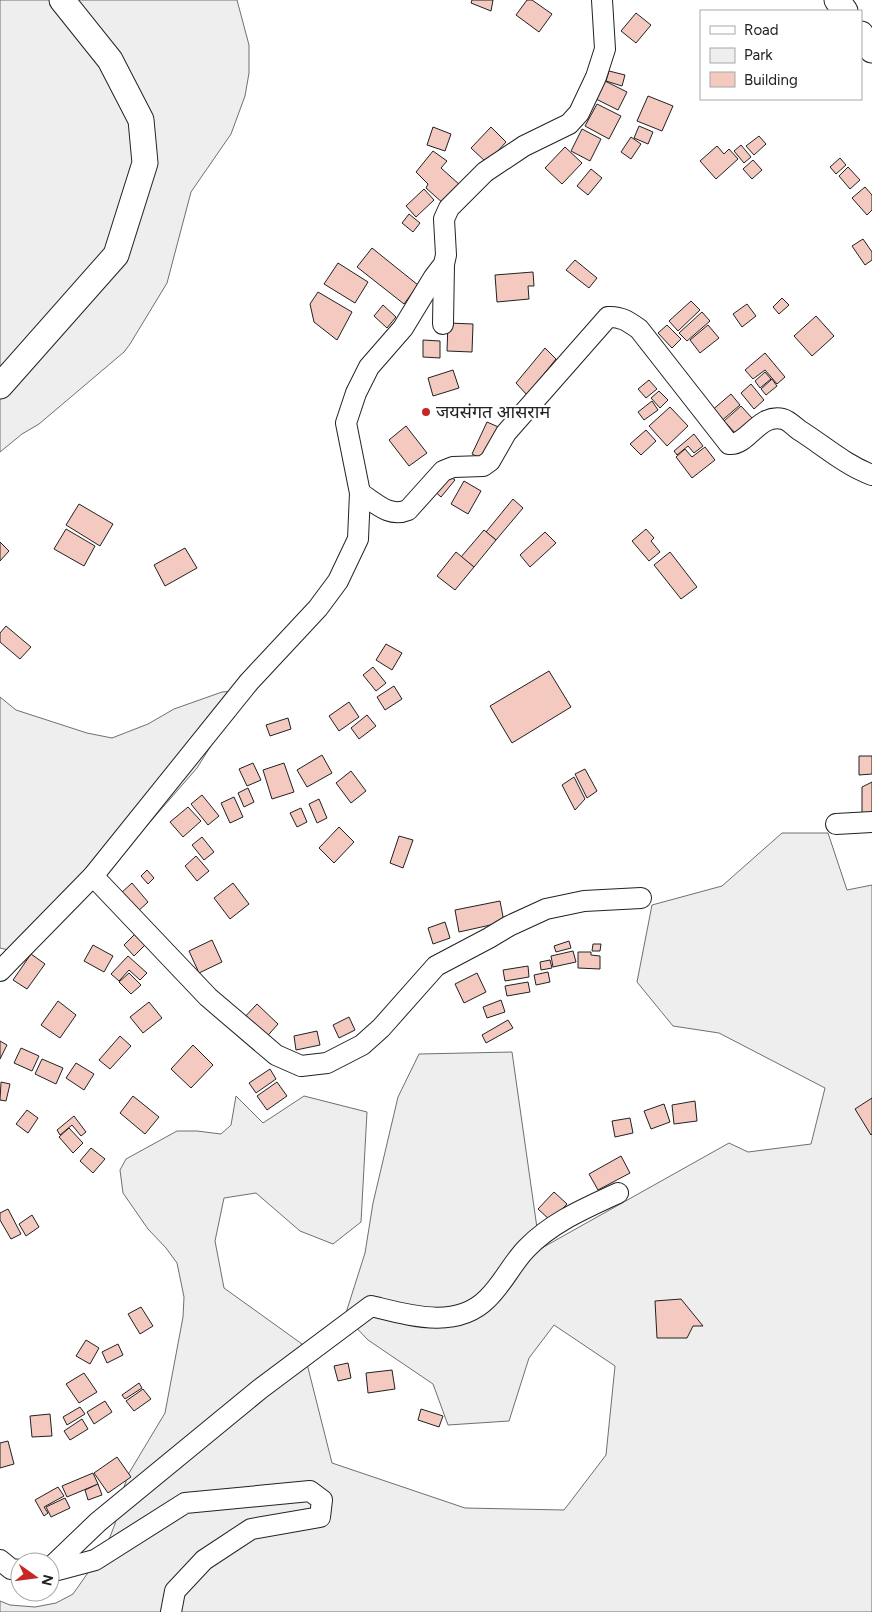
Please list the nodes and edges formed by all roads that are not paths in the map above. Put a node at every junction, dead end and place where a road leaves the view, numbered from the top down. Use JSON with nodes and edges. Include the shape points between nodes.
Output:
{"nodes":[{"id":1,"x":62,"y":0,"type":"edge"},
{"id":2,"x":602,"y":0,"type":"edge"},
{"id":3,"x":837,"y":0,"type":"edge"},
{"id":4,"x":845,"y":10,"type":"edge"},
{"id":5,"x":862,"y":35,"type":"edge"},
{"id":6,"x":872,"y":50,"type":"edge"},
{"id":7,"x":444,"y":264,"type":"junction"},
{"id":8,"x":443,"y":324,"type":"dead end"},
{"id":9,"x":0,"y":386,"type":"edge"},
{"id":10,"x":872,"y":475,"type":"edge"},
{"id":11,"x":360,"y":493,"type":"junction"},
{"id":12,"x":872,"y":822,"type":"edge"},
{"id":13,"x":836,"y":824,"type":"dead end"},
{"id":14,"x":93,"y":876,"type":"junction"},
{"id":15,"x":641,"y":898,"type":"dead end"},
{"id":16,"x":0,"y":970,"type":"edge"},
{"id":17,"x":618,"y":1193,"type":"dead end"},
{"id":18,"x":60,"y":1558,"type":"edge"},
{"id":19,"x":0,"y":1560,"type":"edge"},
{"id":20,"x":10,"y":1568,"type":"edge"},
{"id":21,"x":60,"y":1569,"type":"edge"},
{"id":22,"x":171,"y":1612,"type":"edge"}],
"edges":[{"from":1,"to":9,"type":"main road","via":[[110,60],[141,120],[145,162],[116,256]]},
{"from":2,"to":7,"type":"street","via":[[605,49],[579,113],[569,124],[524,146],[485,172],[449,208],[444,219]]},
{"from":3,"to":4,"type":"main road"},
{"from":5,"to":6,"type":"main road"},
{"from":7,"to":8,"type":"street"},
{"from":7,"to":11,"type":"street","via":[[402,328],[369,367],[356,394],[346,422]]},
{"from":10,"to":11,"type":"street","via":[[839,458],[783,419],[766,420],[740,441],[729,444],[639,329],[616,316],[608,317],[506,433],[483,466],[453,467],[443,471],[408,510],[400,513],[390,512]]},
{"from":11,"to":14,"type":"street","via":[[358,539],[338,581],[318,608],[249,682]]},
{"from":12,"to":13,"type":"street"},
{"from":14,"to":15,"type":"street","via":[[208,997],[276,1055],[301,1066],[326,1063],[362,1045],[436,966],[509,926],[546,909],[584,902]]},
{"from":14,"to":16,"type":"street"},
{"from":17,"to":18,"type":"street","via":[[550,1227],[527,1248],[488,1299],[473,1310],[450,1318],[424,1317],[371,1306],[252,1395],[98,1522]]},
{"from":19,"to":20,"type":"street"},
{"from":21,"to":22,"type":"street","via":[[95,1560],[186,1503],[310,1491],[322,1500],[320,1517],[251,1529],[204,1560],[175,1591]]}]}
